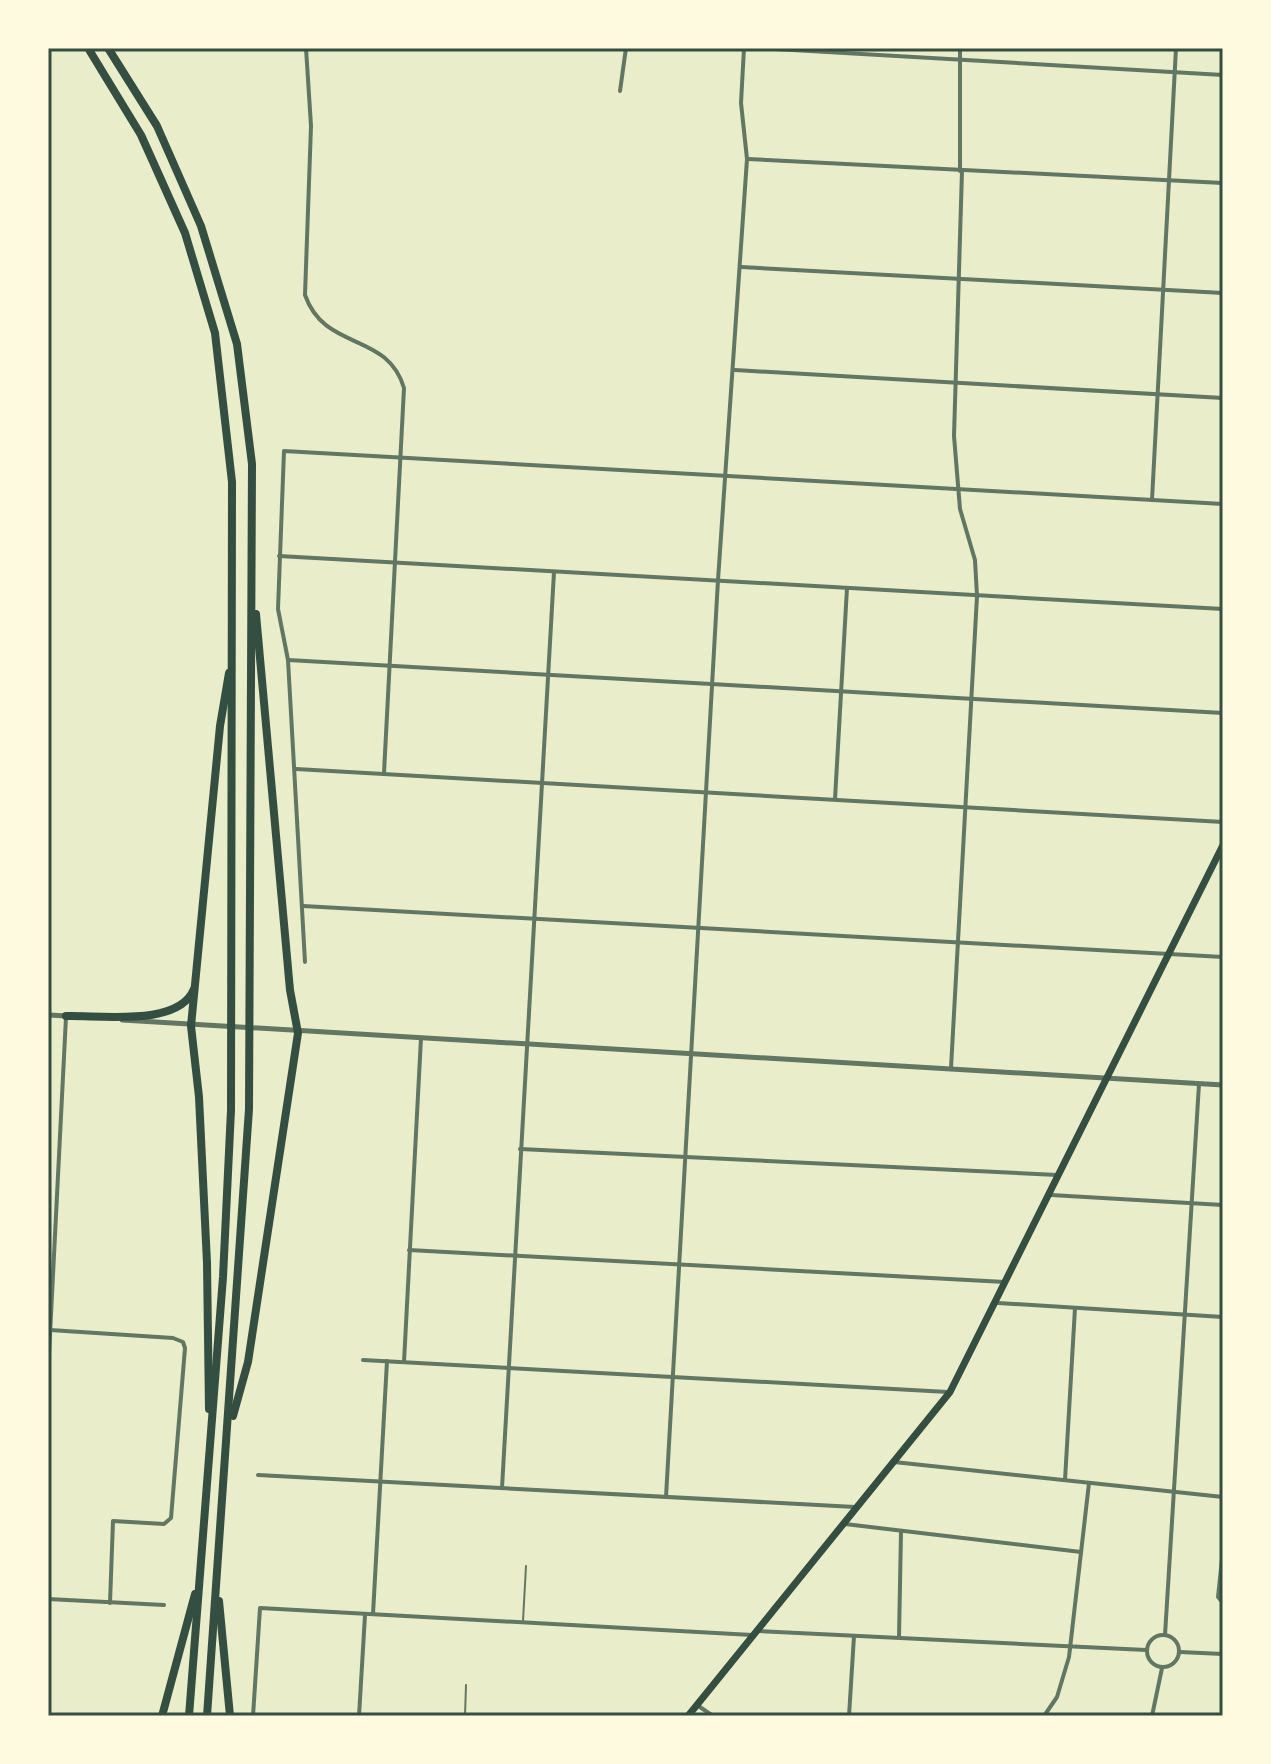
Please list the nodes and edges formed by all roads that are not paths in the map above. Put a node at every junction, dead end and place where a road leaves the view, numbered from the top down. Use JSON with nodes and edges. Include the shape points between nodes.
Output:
{"nodes":[{"id":1,"x":88,"y":48,"type":"edge"},
{"id":2,"x":108,"y":48,"type":"edge"},
{"id":3,"x":306,"y":48,"type":"edge"},
{"id":4,"x":626,"y":48,"type":"edge"},
{"id":5,"x":744,"y":48,"type":"edge"},
{"id":6,"x":758,"y":48,"type":"edge"},
{"id":7,"x":960,"y":48,"type":"edge"},
{"id":8,"x":1176,"y":48,"type":"edge"},
{"id":9,"x":849,"y":51,"type":"edge"},
{"id":10,"x":959,"y":60,"type":"junction"},
{"id":11,"x":1175,"y":72,"type":"junction"},
{"id":12,"x":1223,"y":75,"type":"edge"},
{"id":13,"x":620,"y":91,"type":"dead end"},
{"id":14,"x":747,"y":159,"type":"junction"},
{"id":15,"x":961,"y":171,"type":"junction"},
{"id":16,"x":1170,"y":181,"type":"junction"},
{"id":17,"x":1223,"y":183,"type":"edge"},
{"id":18,"x":741,"y":267,"type":"junction"},
{"id":19,"x":961,"y":278,"type":"junction"},
{"id":20,"x":1163,"y":290,"type":"junction"},
{"id":21,"x":1223,"y":293,"type":"edge"},
{"id":22,"x":735,"y":370,"type":"junction"},
{"id":23,"x":954,"y":383,"type":"junction"},
{"id":24,"x":1158,"y":395,"type":"junction"},
{"id":25,"x":1223,"y":398,"type":"edge"},
{"id":26,"x":403,"y":458,"type":"junction"},
{"id":27,"x":727,"y":476,"type":"junction"},
{"id":28,"x":957,"y":490,"type":"junction"},
{"id":29,"x":1152,"y":500,"type":"junction"},
{"id":30,"x":1223,"y":504,"type":"edge"},
{"id":31,"x":279,"y":556,"type":"junction"},
{"id":32,"x":396,"y":563,"type":"junction"},
{"id":33,"x":554,"y":571,"type":"junction"},
{"id":34,"x":252,"y":576,"type":"junction"},
{"id":35,"x":718,"y":580,"type":"junction"},
{"id":36,"x":847,"y":588,"type":"junction"},
{"id":37,"x":977,"y":596,"type":"junction"},
{"id":38,"x":1223,"y":609,"type":"edge"},
{"id":39,"x":232,"y":657,"type":"junction"},
{"id":40,"x":288,"y":660,"type":"junction"},
{"id":41,"x":390,"y":666,"type":"junction"},
{"id":42,"x":548,"y":675,"type":"junction"},
{"id":43,"x":712,"y":684,"type":"junction"},
{"id":44,"x":841,"y":691,"type":"junction"},
{"id":45,"x":971,"y":699,"type":"junction"},
{"id":46,"x":1223,"y":713,"type":"edge"},
{"id":47,"x":296,"y":769,"type":"junction"},
{"id":48,"x":384,"y":773,"type":"junction"},
{"id":49,"x":542,"y":782,"type":"junction"},
{"id":50,"x":706,"y":792,"type":"junction"},
{"id":51,"x":835,"y":799,"type":"junction"},
{"id":52,"x":964,"y":807,"type":"junction"},
{"id":53,"x":1223,"y":822,"type":"edge"},
{"id":54,"x":1223,"y":845,"type":"edge"},
{"id":55,"x":303,"y":906,"type":"junction"},
{"id":56,"x":534,"y":919,"type":"junction"},
{"id":57,"x":698,"y":928,"type":"junction"},
{"id":58,"x":957,"y":943,"type":"junction"},
{"id":59,"x":1169,"y":955,"type":"junction"},
{"id":60,"x":1223,"y":957,"type":"edge"},
{"id":61,"x":305,"y":962,"type":"dead end"},
{"id":62,"x":198,"y":981,"type":"junction"},
{"id":63,"x":48,"y":1015,"type":"edge"},
{"id":64,"x":66,"y":1016,"type":"junction"},
{"id":65,"x":191,"y":1026,"type":"junction"},
{"id":66,"x":298,"y":1033,"type":"junction"},
{"id":67,"x":421,"y":1038,"type":"junction"},
{"id":68,"x":526,"y":1044,"type":"junction"},
{"id":69,"x":690,"y":1053,"type":"junction"},
{"id":70,"x":951,"y":1068,"type":"junction"},
{"id":71,"x":1109,"y":1078,"type":"junction"},
{"id":72,"x":1199,"y":1084,"type":"junction"},
{"id":73,"x":1223,"y":1085,"type":"edge"},
{"id":74,"x":520,"y":1149,"type":"junction"},
{"id":75,"x":685,"y":1157,"type":"junction"},
{"id":76,"x":1061,"y":1175,"type":"junction"},
{"id":77,"x":1051,"y":1195,"type":"junction"},
{"id":78,"x":1192,"y":1203,"type":"junction"},
{"id":79,"x":1223,"y":1205,"type":"edge"},
{"id":80,"x":409,"y":1250,"type":"junction"},
{"id":81,"x":514,"y":1256,"type":"junction"},
{"id":82,"x":680,"y":1265,"type":"junction"},
{"id":83,"x":1008,"y":1283,"type":"junction"},
{"id":84,"x":998,"y":1303,"type":"junction"},
{"id":85,"x":1075,"y":1308,"type":"junction"},
{"id":86,"x":1185,"y":1315,"type":"junction"},
{"id":87,"x":1223,"y":1317,"type":"edge"},
{"id":88,"x":50,"y":1330,"type":"junction"},
{"id":89,"x":363,"y":1360,"type":"dead end"},
{"id":90,"x":387,"y":1361,"type":"junction"},
{"id":91,"x":404,"y":1362,"type":"junction"},
{"id":92,"x":508,"y":1368,"type":"junction"},
{"id":93,"x":48,"y":1374,"type":"edge"},
{"id":94,"x":673,"y":1377,"type":"junction"},
{"id":95,"x":950,"y":1392,"type":"junction"},
{"id":96,"x":211,"y":1428,"type":"junction"},
{"id":97,"x":229,"y":1428,"type":"junction"},
{"id":98,"x":894,"y":1462,"type":"junction"},
{"id":99,"x":258,"y":1475,"type":"dead end"},
{"id":100,"x":1065,"y":1480,"type":"junction"},
{"id":101,"x":381,"y":1482,"type":"junction"},
{"id":102,"x":1089,"y":1483,"type":"junction"},
{"id":103,"x":502,"y":1488,"type":"junction"},
{"id":104,"x":1174,"y":1491,"type":"junction"},
{"id":105,"x":666,"y":1497,"type":"junction"},
{"id":106,"x":1223,"y":1497,"type":"edge"},
{"id":107,"x":857,"y":1507,"type":"junction"},
{"id":108,"x":843,"y":1524,"type":"junction"},
{"id":109,"x":901,"y":1531,"type":"junction"},
{"id":110,"x":1223,"y":1550,"type":"edge"},
{"id":111,"x":1081,"y":1552,"type":"junction"},
{"id":112,"x":526,"y":1566,"type":"dead end"},
{"id":113,"x":199,"y":1582,"type":"junction"},
{"id":114,"x":217,"y":1584,"type":"junction"},
{"id":115,"x":48,"y":1599,"type":"edge"},
{"id":116,"x":110,"y":1603,"type":"junction"},
{"id":117,"x":1223,"y":1603,"type":"edge"},
{"id":118,"x":164,"y":1605,"type":"dead end"},
{"id":119,"x":365,"y":1614,"type":"junction"},
{"id":120,"x":373,"y":1614,"type":"junction"},
{"id":121,"x":523,"y":1622,"type":"junction"},
{"id":122,"x":755,"y":1633,"type":"junction"},
{"id":123,"x":1165,"y":1635,"type":"junction"},
{"id":124,"x":854,"y":1636,"type":"junction"},
{"id":125,"x":899,"y":1637,"type":"junction"},
{"id":126,"x":1071,"y":1646,"type":"junction"},
{"id":127,"x":1146,"y":1650,"type":"junction"},
{"id":128,"x":1180,"y":1652,"type":"junction"},
{"id":129,"x":1223,"y":1654,"type":"edge"},
{"id":130,"x":1162,"y":1668,"type":"junction"},
{"id":131,"x":466,"y":1685,"type":"dead end"},
{"id":132,"x":697,"y":1705,"type":"junction"},
{"id":133,"x":162,"y":1716,"type":"edge"},
{"id":134,"x":189,"y":1716,"type":"edge"},
{"id":135,"x":207,"y":1716,"type":"edge"},
{"id":136,"x":230,"y":1716,"type":"edge"},
{"id":137,"x":253,"y":1716,"type":"edge"},
{"id":138,"x":359,"y":1716,"type":"edge"},
{"id":139,"x":465,"y":1716,"type":"edge"},
{"id":140,"x":688,"y":1716,"type":"edge"},
{"id":141,"x":713,"y":1716,"type":"edge"},
{"id":142,"x":849,"y":1716,"type":"edge"},
{"id":143,"x":1044,"y":1716,"type":"edge"},
{"id":144,"x":1152,"y":1716,"type":"edge"}],
"edges":[{"from":1,"to":39,"type":"highway","via":[[141,135],[185,233],[215,333],[232,482]]},
{"from":2,"to":34,"type":"highway","via":[[157,126],[195,212],[237,344],[252,464]]},
{"from":3,"to":26,"type":"street","via":[[311,126],[305,295],[321,325],[381,354],[399,373],[405,410]]},
{"from":4,"to":13,"type":"street"},
{"from":5,"to":14,"type":"street","via":[[741,103]]},
{"from":6,"to":9,"type":"street"},
{"from":7,"to":10,"type":"street"},
{"from":8,"to":11,"type":"street"},
{"from":9,"to":10,"type":"street"},
{"from":10,"to":11,"type":"street"},
{"from":10,"to":15,"type":"street"},
{"from":11,"to":12,"type":"street"},
{"from":11,"to":16,"type":"street"},
{"from":14,"to":15,"type":"street"},
{"from":14,"to":18,"type":"street"},
{"from":15,"to":16,"type":"street"},
{"from":15,"to":19,"type":"street"},
{"from":16,"to":17,"type":"street"},
{"from":16,"to":20,"type":"street"},
{"from":18,"to":19,"type":"street"},
{"from":18,"to":22,"type":"street"},
{"from":19,"to":20,"type":"street"},
{"from":19,"to":23,"type":"street"},
{"from":20,"to":21,"type":"street"},
{"from":20,"to":24,"type":"street"},
{"from":22,"to":23,"type":"street"},
{"from":22,"to":27,"type":"street"},
{"from":23,"to":24,"type":"street"},
{"from":23,"to":28,"type":"street"},
{"from":24,"to":25,"type":"street"},
{"from":24,"to":29,"type":"street"},
{"from":26,"to":27,"type":"street"},
{"from":26,"to":31,"type":"street","via":[[284,451]]},
{"from":26,"to":32,"type":"street"},
{"from":27,"to":28,"type":"street"},
{"from":27,"to":35,"type":"street"},
{"from":28,"to":29,"type":"street"},
{"from":28,"to":37,"type":"street","via":[[975,560]]},
{"from":29,"to":30,"type":"street"},
{"from":31,"to":32,"type":"street"},
{"from":31,"to":40,"type":"street","via":[[278,609]]},
{"from":32,"to":33,"type":"street"},
{"from":32,"to":41,"type":"street"},
{"from":33,"to":35,"type":"street"},
{"from":33,"to":42,"type":"street"},
{"from":34,"to":66,"type":"highway"},
{"from":34,"to":97,"type":"highway","via":[[252,1000]]},
{"from":35,"to":36,"type":"street"},
{"from":35,"to":43,"type":"street"},
{"from":36,"to":37,"type":"street"},
{"from":36,"to":44,"type":"street"},
{"from":37,"to":38,"type":"street"},
{"from":37,"to":45,"type":"street"},
{"from":39,"to":62,"type":"highway","via":[[220,726]]},
{"from":39,"to":96,"type":"highway","via":[[232,1055]]},
{"from":40,"to":41,"type":"street"},
{"from":40,"to":47,"type":"street"},
{"from":41,"to":42,"type":"street"},
{"from":41,"to":48,"type":"street"},
{"from":42,"to":43,"type":"street"},
{"from":42,"to":49,"type":"street"},
{"from":43,"to":44,"type":"street"},
{"from":43,"to":50,"type":"street"},
{"from":44,"to":45,"type":"street"},
{"from":44,"to":51,"type":"street"},
{"from":45,"to":46,"type":"street"},
{"from":45,"to":52,"type":"street"},
{"from":47,"to":48,"type":"street"},
{"from":47,"to":55,"type":"street"},
{"from":48,"to":49,"type":"street"},
{"from":49,"to":50,"type":"street"},
{"from":49,"to":56,"type":"street"},
{"from":50,"to":51,"type":"street"},
{"from":50,"to":57,"type":"street"},
{"from":51,"to":52,"type":"street"},
{"from":52,"to":53,"type":"street"},
{"from":52,"to":58,"type":"street"},
{"from":54,"to":59,"type":"main road"},
{"from":55,"to":56,"type":"street"},
{"from":55,"to":61,"type":"street"},
{"from":56,"to":57,"type":"street"},
{"from":56,"to":68,"type":"street"},
{"from":57,"to":58,"type":"street"},
{"from":57,"to":69,"type":"street"},
{"from":58,"to":59,"type":"street"},
{"from":58,"to":70,"type":"street"},
{"from":59,"to":60,"type":"street"},
{"from":59,"to":71,"type":"main road"},
{"from":62,"to":64,"type":"highway","via":[[184,1005],[164,1014]]},
{"from":62,"to":65,"type":"highway"},
{"from":63,"to":64,"type":"street"},
{"from":64,"to":65,"type":"street"},
{"from":64,"to":88,"type":"street"},
{"from":65,"to":66,"type":"street"},
{"from":65,"to":96,"type":"highway","via":[[199,1097]]},
{"from":66,"to":67,"type":"street"},
{"from":66,"to":97,"type":"highway","via":[[248,1362]]},
{"from":67,"to":68,"type":"street"},
{"from":67,"to":80,"type":"street"},
{"from":68,"to":69,"type":"street"},
{"from":68,"to":74,"type":"street"},
{"from":69,"to":70,"type":"street"},
{"from":69,"to":75,"type":"street"},
{"from":70,"to":71,"type":"street"},
{"from":71,"to":72,"type":"street"},
{"from":71,"to":76,"type":"main road"},
{"from":72,"to":73,"type":"street"},
{"from":72,"to":78,"type":"street"},
{"from":74,"to":75,"type":"street"},
{"from":74,"to":81,"type":"street"},
{"from":75,"to":76,"type":"street"},
{"from":75,"to":82,"type":"street"},
{"from":76,"to":77,"type":"main road"},
{"from":77,"to":78,"type":"street"},
{"from":77,"to":83,"type":"main road"},
{"from":78,"to":79,"type":"street"},
{"from":78,"to":86,"type":"street"},
{"from":80,"to":81,"type":"street"},
{"from":80,"to":91,"type":"street"},
{"from":81,"to":82,"type":"street"},
{"from":81,"to":92,"type":"street"},
{"from":82,"to":83,"type":"street"},
{"from":82,"to":94,"type":"street"},
{"from":83,"to":84,"type":"main road"},
{"from":84,"to":85,"type":"street"},
{"from":84,"to":95,"type":"main road"},
{"from":85,"to":86,"type":"street"},
{"from":85,"to":100,"type":"street"},
{"from":86,"to":87,"type":"street"},
{"from":86,"to":104,"type":"street"},
{"from":88,"to":93,"type":"street"},
{"from":88,"to":116,"type":"street","via":[[173,1338],[185,1348],[171,1518],[164,1524],[113,1521]]},
{"from":89,"to":90,"type":"street"},
{"from":90,"to":91,"type":"street"},
{"from":90,"to":101,"type":"street"},
{"from":91,"to":92,"type":"street"},
{"from":92,"to":94,"type":"street"},
{"from":92,"to":103,"type":"street"},
{"from":94,"to":95,"type":"street"},
{"from":94,"to":105,"type":"street"},
{"from":95,"to":98,"type":"main road"},
{"from":96,"to":113,"type":"highway"},
{"from":97,"to":114,"type":"highway"},
{"from":98,"to":100,"type":"street"},
{"from":98,"to":107,"type":"main road"},
{"from":99,"to":101,"type":"street"},
{"from":100,"to":102,"type":"street"},
{"from":101,"to":103,"type":"street"},
{"from":101,"to":120,"type":"street"},
{"from":102,"to":104,"type":"street"},
{"from":102,"to":111,"type":"street"},
{"from":103,"to":105,"type":"street"},
{"from":104,"to":106,"type":"street"},
{"from":104,"to":123,"type":"street"},
{"from":105,"to":107,"type":"street"},
{"from":107,"to":108,"type":"main road"},
{"from":108,"to":109,"type":"street"},
{"from":108,"to":122,"type":"main road"},
{"from":109,"to":111,"type":"street"},
{"from":109,"to":125,"type":"street"},
{"from":110,"to":117,"type":"street","via":[[1218,1597]]},
{"from":111,"to":126,"type":"street"},
{"from":112,"to":121,"type":"lane"},
{"from":113,"to":133,"type":"highway"},
{"from":113,"to":134,"type":"highway"},
{"from":114,"to":135,"type":"highway"},
{"from":114,"to":136,"type":"highway"},
{"from":115,"to":116,"type":"street"},
{"from":116,"to":118,"type":"street"},
{"from":119,"to":120,"type":"street"},
{"from":119,"to":137,"type":"street","via":[[260,1608]]},
{"from":119,"to":138,"type":"street"},
{"from":120,"to":121,"type":"street"},
{"from":121,"to":122,"type":"street"},
{"from":122,"to":124,"type":"street"},
{"from":122,"to":132,"type":"main road"},
{"from":123,"to":127,"type":"street","via":[[1150,1640]]},
{"from":123,"to":128,"type":"street","via":[[1177,1642]]},
{"from":124,"to":125,"type":"street"},
{"from":124,"to":142,"type":"street"},
{"from":125,"to":126,"type":"street"},
{"from":126,"to":127,"type":"street"},
{"from":126,"to":143,"type":"street","via":[[1065,1677]]},
{"from":127,"to":130,"type":"street","via":[[1152,1664]]},
{"from":128,"to":129,"type":"street"},
{"from":128,"to":130,"type":"street","via":[[1172,1665]]},
{"from":130,"to":144,"type":"street"},
{"from":131,"to":139,"type":"lane"},
{"from":132,"to":140,"type":"main road"},
{"from":132,"to":141,"type":"street"}]}
